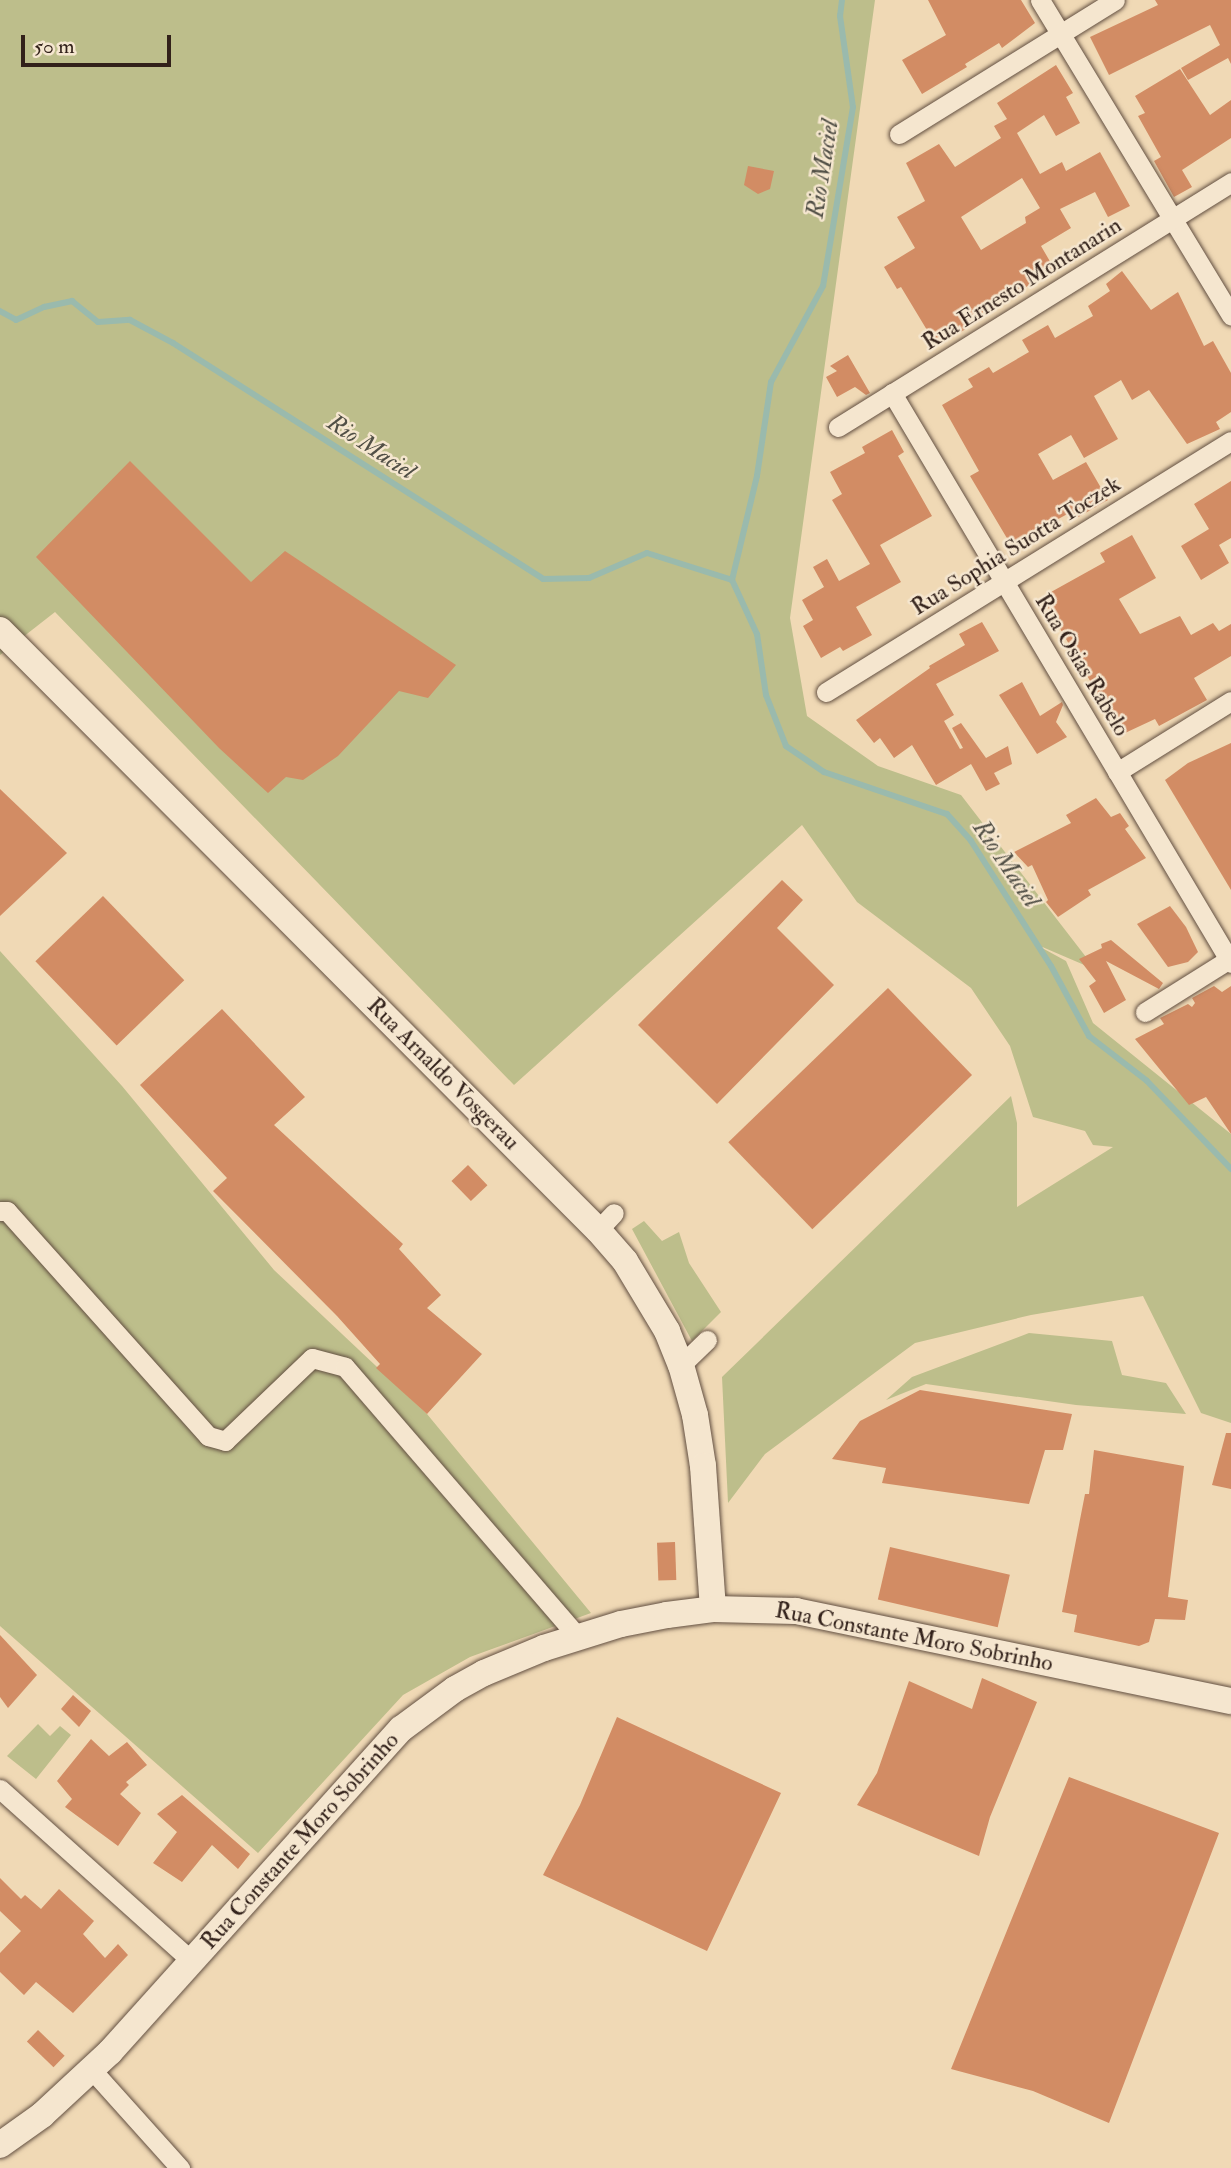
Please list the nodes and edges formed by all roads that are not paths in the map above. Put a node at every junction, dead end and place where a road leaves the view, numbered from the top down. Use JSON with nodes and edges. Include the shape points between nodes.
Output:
{"nodes":[{"id":1,"x":1040,"y":0,"type":"edge"},
{"id":2,"x":1115,"y":0,"type":"edge"},
{"id":3,"x":1060,"y":34,"type":"junction"},
{"id":4,"x":900,"y":134,"type":"dead end"},
{"id":5,"x":1231,"y":182,"type":"edge"},
{"id":6,"x":1172,"y":219,"type":"junction"},
{"id":7,"x":1231,"y":316,"type":"edge"},
{"id":8,"x":892,"y":393,"type":"junction"},
{"id":9,"x":838,"y":427,"type":"dead end"},
{"id":10,"x":1231,"y":442,"type":"edge"},
{"id":11,"x":1004,"y":582,"type":"junction"},
{"id":12,"x":0,"y":629,"type":"edge"},
{"id":13,"x":827,"y":692,"type":"dead end"},
{"id":14,"x":1231,"y":701,"type":"edge"},
{"id":15,"x":1117,"y":772,"type":"junction"},
{"id":16,"x":1230,"y":960,"type":"edge"},
{"id":17,"x":1145,"y":1012,"type":"dead end"},
{"id":18,"x":0,"y":1210,"type":"edge"},
{"id":19,"x":707,"y":1340,"type":"dead end"},
{"id":20,"x":681,"y":1365,"type":"junction"},
{"id":21,"x":713,"y":1609,"type":"junction"},
{"id":22,"x":578,"y":1637,"type":"junction"},
{"id":23,"x":1231,"y":1700,"type":"edge"},
{"id":24,"x":0,"y":1789,"type":"edge"},
{"id":25,"x":192,"y":1961,"type":"junction"},
{"id":26,"x":92,"y":2070,"type":"junction"},
{"id":27,"x":0,"y":2145,"type":"edge"},
{"id":28,"x":180,"y":2168,"type":"edge"}],
"edges":[{"from":1,"to":3,"type":"street"},
{"from":2,"to":3,"type":"street"},
{"from":3,"to":4,"type":"street"},
{"from":3,"to":6,"type":"street"},
{"from":5,"to":6,"type":"street","name":"Rua Ernesto Montanarin"},
{"from":6,"to":7,"type":"street"},
{"from":6,"to":8,"type":"street","name":"Rua Ernesto Montanarin"},
{"from":8,"to":9,"type":"street","name":"Rua Ernesto Montanarin"},
{"from":8,"to":11,"type":"street","name":"Rua Osias Rabelo"},
{"from":10,"to":11,"type":"street","name":"Rua Sophia Suotta Toczek"},
{"from":11,"to":13,"type":"street","name":"Rua Sophia Suotta Toczek"},
{"from":11,"to":15,"type":"street","name":"Rua Osias Rabelo"},
{"from":12,"to":20,"type":"main road","name":"Rua Arnaldo Vosgerau","via":[[606,1222],[648,1294]]},
{"from":14,"to":15,"type":"street"},
{"from":15,"to":16,"type":"street","name":"Rua Osias Rabelo"},
{"from":16,"to":17,"type":"street"},
{"from":18,"to":22,"type":"street","via":[[7,1212],[208,1436],[225,1441],[312,1358],[345,1367]]},
{"from":19,"to":20,"type":"street"},
{"from":20,"to":21,"type":"main road","name":"Rua Arnaldo Vosgerau","via":[[703,1466]]},
{"from":21,"to":22,"type":"main road","name":"Rua Constante Moro Sobrinho","via":[[621,1624]]},
{"from":21,"to":23,"type":"main road","name":"Rua Constante Moro Sobrinho","via":[[769,1609],[839,1618]]},
{"from":22,"to":25,"type":"main road","name":"Rua Constante Moro Sobrinho","via":[[484,1673],[401,1729]]},
{"from":24,"to":25,"type":"street"},
{"from":25,"to":26,"type":"main road","name":"Rua Constante Moro Sobrinho"},
{"from":26,"to":27,"type":"main road","name":"Rua Constante Moro Sobrinho"},
{"from":26,"to":28,"type":"street"}]}
